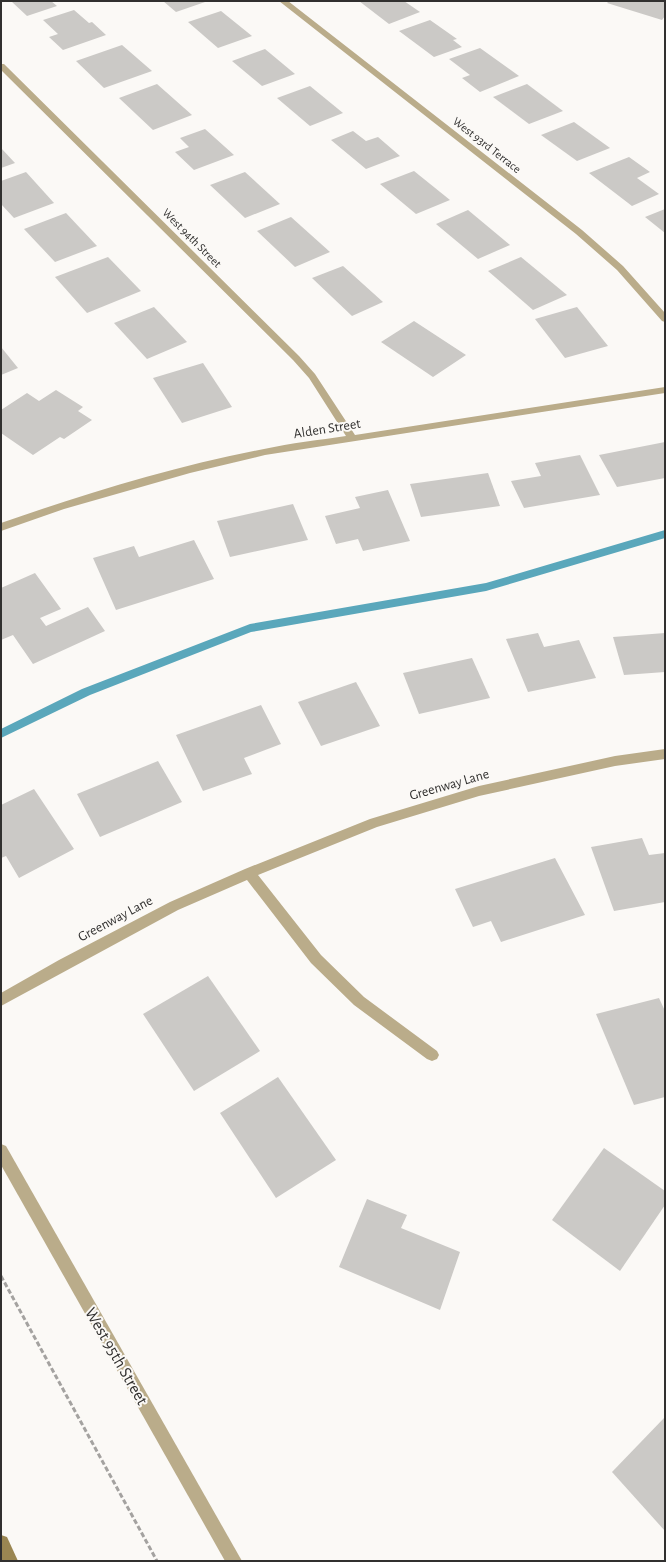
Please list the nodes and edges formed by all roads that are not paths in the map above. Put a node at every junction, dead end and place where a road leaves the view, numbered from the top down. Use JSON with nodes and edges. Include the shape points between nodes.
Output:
{"nodes":[{"id":1,"x":283,"y":1,"type":"edge"},
{"id":2,"x":1,"y":66,"type":"edge"},
{"id":3,"x":665,"y":319,"type":"edge"},
{"id":4,"x":665,"y":390,"type":"edge"},
{"id":5,"x":352,"y":438,"type":"junction"},
{"id":6,"x":1,"y":527,"type":"edge"},
{"id":7,"x":665,"y":754,"type":"edge"},
{"id":8,"x":249,"y":873,"type":"junction"},
{"id":9,"x":1,"y":1000,"type":"edge"},
{"id":10,"x":432,"y":1055,"type":"dead end"},
{"id":11,"x":1,"y":1151,"type":"edge"},
{"id":12,"x":1,"y":1543,"type":"edge"},
{"id":13,"x":10,"y":1561,"type":"edge"},
{"id":14,"x":234,"y":1561,"type":"edge"}],
"edges":[{"from":1,"to":3,"type":"street","name":"West 93rd Terrace","via":[[579,232],[620,268]]},
{"from":2,"to":5,"type":"street","name":"West 94th Street","via":[[296,358],[312,376]]},
{"from":4,"to":5,"type":"street","name":"Alden Street"},
{"from":5,"to":6,"type":"street","name":"Alden Street","via":[[265,452],[190,469],[61,506]]},
{"from":7,"to":8,"type":"street","name":"Greenway Lane","via":[[615,761],[479,791],[374,823]]},
{"from":8,"to":9,"type":"street","name":"Greenway Lane","via":[[174,906]]},
{"from":8,"to":10,"type":"street","via":[[316,959],[359,1001]]},
{"from":11,"to":14,"type":"street","name":"West 95th Street"},
{"from":12,"to":13,"type":"main road"}]}
